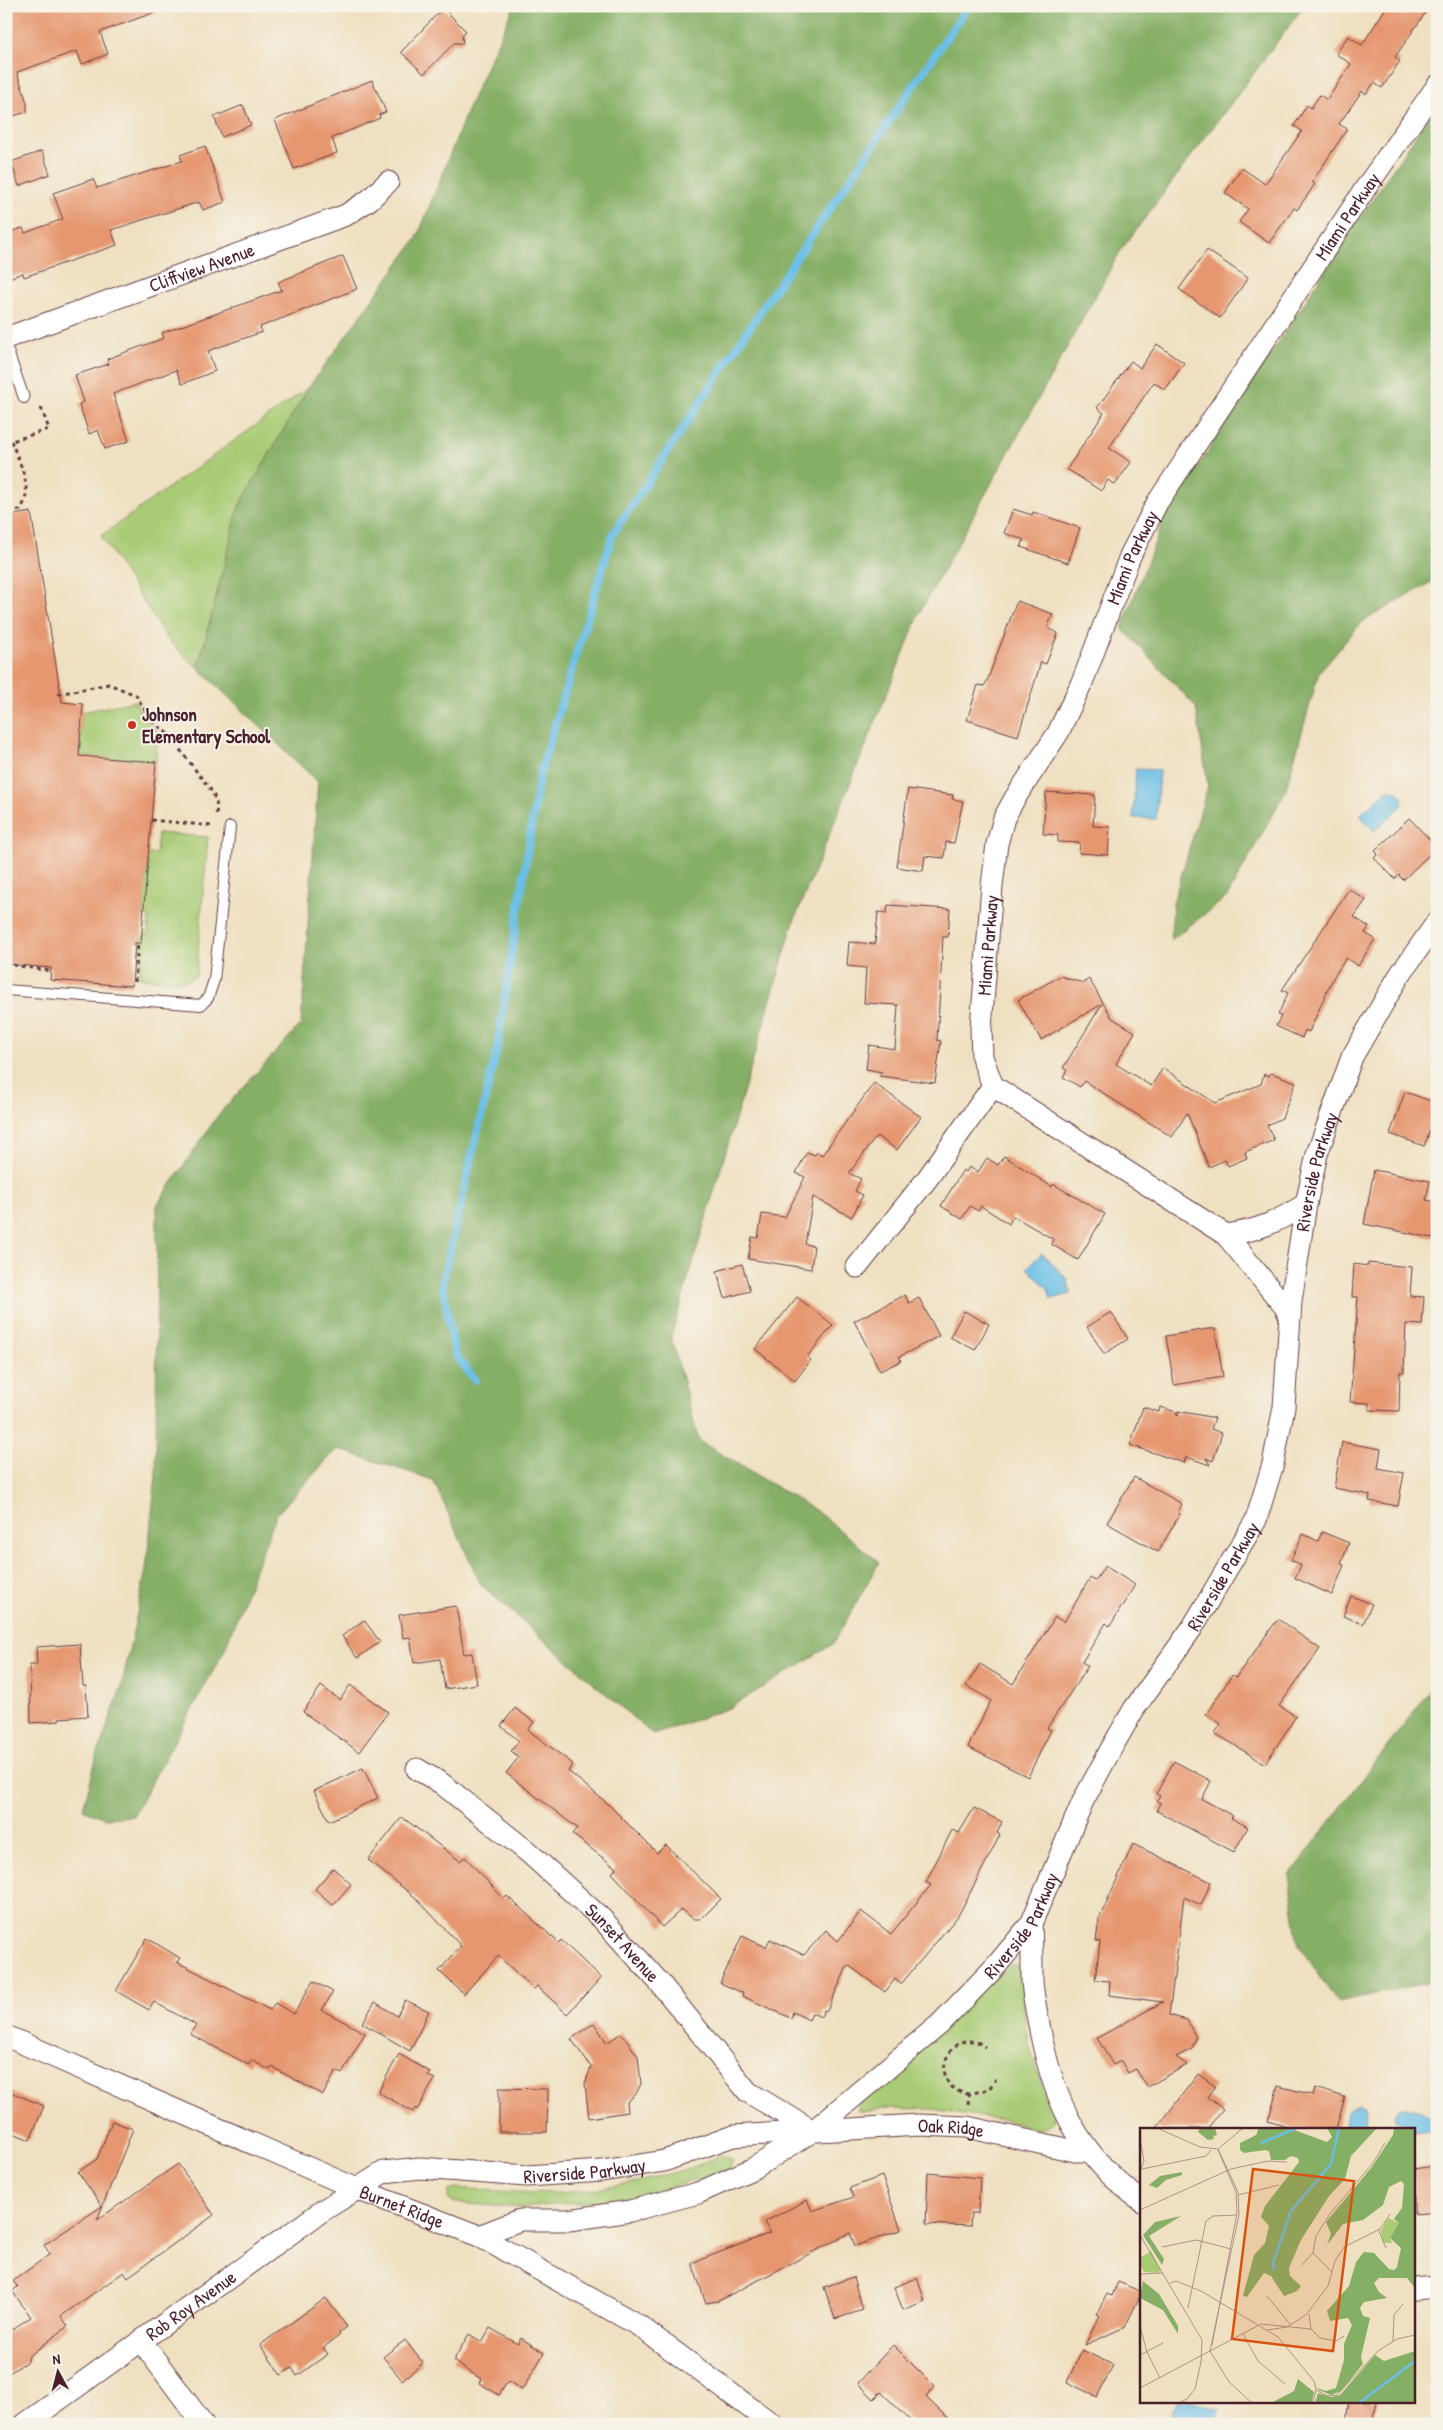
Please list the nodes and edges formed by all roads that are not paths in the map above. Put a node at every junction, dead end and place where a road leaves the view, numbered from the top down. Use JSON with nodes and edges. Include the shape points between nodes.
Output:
{"nodes":[{"id":1,"x":1437,"y":86,"type":"edge"},
{"id":2,"x":388,"y":182,"type":"dead end"},
{"id":3,"x":6,"y":338,"type":"edge"},
{"id":4,"x":6,"y":346,"type":"edge"},
{"id":5,"x":24,"y":398,"type":"road end"},
{"id":6,"x":230,"y":827,"type":"dead end"},
{"id":7,"x":1437,"y":922,"type":"edge"},
{"id":8,"x":6,"y":990,"type":"edge"},
{"id":9,"x":994,"y":1086,"type":"junction"},
{"id":10,"x":1306,"y":1204,"type":"junction"},
{"id":11,"x":1226,"y":1236,"type":"junction"},
{"id":12,"x":858,"y":1267,"type":"dead end"},
{"id":13,"x":1290,"y":1317,"type":"junction"},
{"id":14,"x":417,"y":1769,"type":"dead end"},
{"id":15,"x":1031,"y":1924,"type":"junction"},
{"id":16,"x":6,"y":2036,"type":"edge"},
{"id":17,"x":813,"y":2130,"type":"junction"},
{"id":18,"x":1088,"y":2151,"type":"junction"},
{"id":19,"x":357,"y":2189,"type":"junction"},
{"id":20,"x":1140,"y":2199,"type":"edge"},
{"id":21,"x":479,"y":2236,"type":"junction"},
{"id":22,"x":1437,"y":2287,"type":"edge"},
{"id":23,"x":1416,"y":2289,"type":"edge"},
{"id":24,"x":142,"y":2342,"type":"junction"},
{"id":25,"x":25,"y":2424,"type":"edge"},
{"id":26,"x":203,"y":2424,"type":"edge"},
{"id":27,"x":772,"y":2424,"type":"edge"}],
"edges":[{"from":1,"to":9,"type":"street","name":"Miami Parkway","via":[[1157,503],[1130,556],[1083,680],[1058,733],[1004,818],[992,886],[981,1028],[982,1057]]},
{"from":2,"to":3,"type":"street","name":"Cliffview Avenue","via":[[346,215]]},
{"from":4,"to":5,"type":"lane"},
{"from":6,"to":8,"type":"lane","via":[[214,980],[208,998],[201,1005]]},
{"from":7,"to":10,"type":"street","name":"Riverside Parkway","via":[[1399,976],[1352,1057],[1317,1154]]},
{"from":9,"to":11,"type":"street"},
{"from":9,"to":12,"type":"street","via":[[927,1180]]},
{"from":10,"to":11,"type":"street","via":[[1256,1230]]},
{"from":10,"to":13,"type":"street","name":"Riverside Parkway"},
{"from":11,"to":13,"type":"street"},
{"from":13,"to":15,"type":"street","name":"Riverside Parkway","via":[[1284,1407],[1273,1464],[1256,1520],[1192,1628],[1134,1709],[1111,1749],[1083,1801]]},
{"from":14,"to":17,"type":"street","name":"Sunset Avenue","via":[[441,1783],[528,1852],[602,1919],[659,1982],[748,2092]]},
{"from":15,"to":17,"type":"street","name":"Riverside Parkway","via":[[940,2024]]},
{"from":15,"to":18,"type":"street","via":[[1032,1982],[1045,2054],[1064,2110]]},
{"from":16,"to":19,"type":"street","name":"Burnet Ridge"},
{"from":17,"to":18,"type":"street","name":"Oak Ridge","via":[[919,2125],[966,2127],[1075,2151]]},
{"from":17,"to":19,"type":"street","name":"Riverside Parkway","via":[[733,2136],[664,2161],[602,2171],[527,2176],[414,2167],[384,2172]]},
{"from":17,"to":21,"type":"street","name":"Riverside Parkway","via":[[754,2168],[698,2194],[630,2211],[578,2219],[520,2220]]},
{"from":18,"to":20,"type":"street","via":[[1100,2166]]},
{"from":19,"to":21,"type":"street","name":"Burnet Ridge"},
{"from":19,"to":24,"type":"street","name":"Rob Roy Avenue"},
{"from":21,"to":27,"type":"street","name":"Burnet Ridge","via":[[638,2325]]},
{"from":22,"to":23,"type":"street"},
{"from":24,"to":25,"type":"street","name":"Rob Roy Avenue"},
{"from":24,"to":26,"type":"street"}]}
